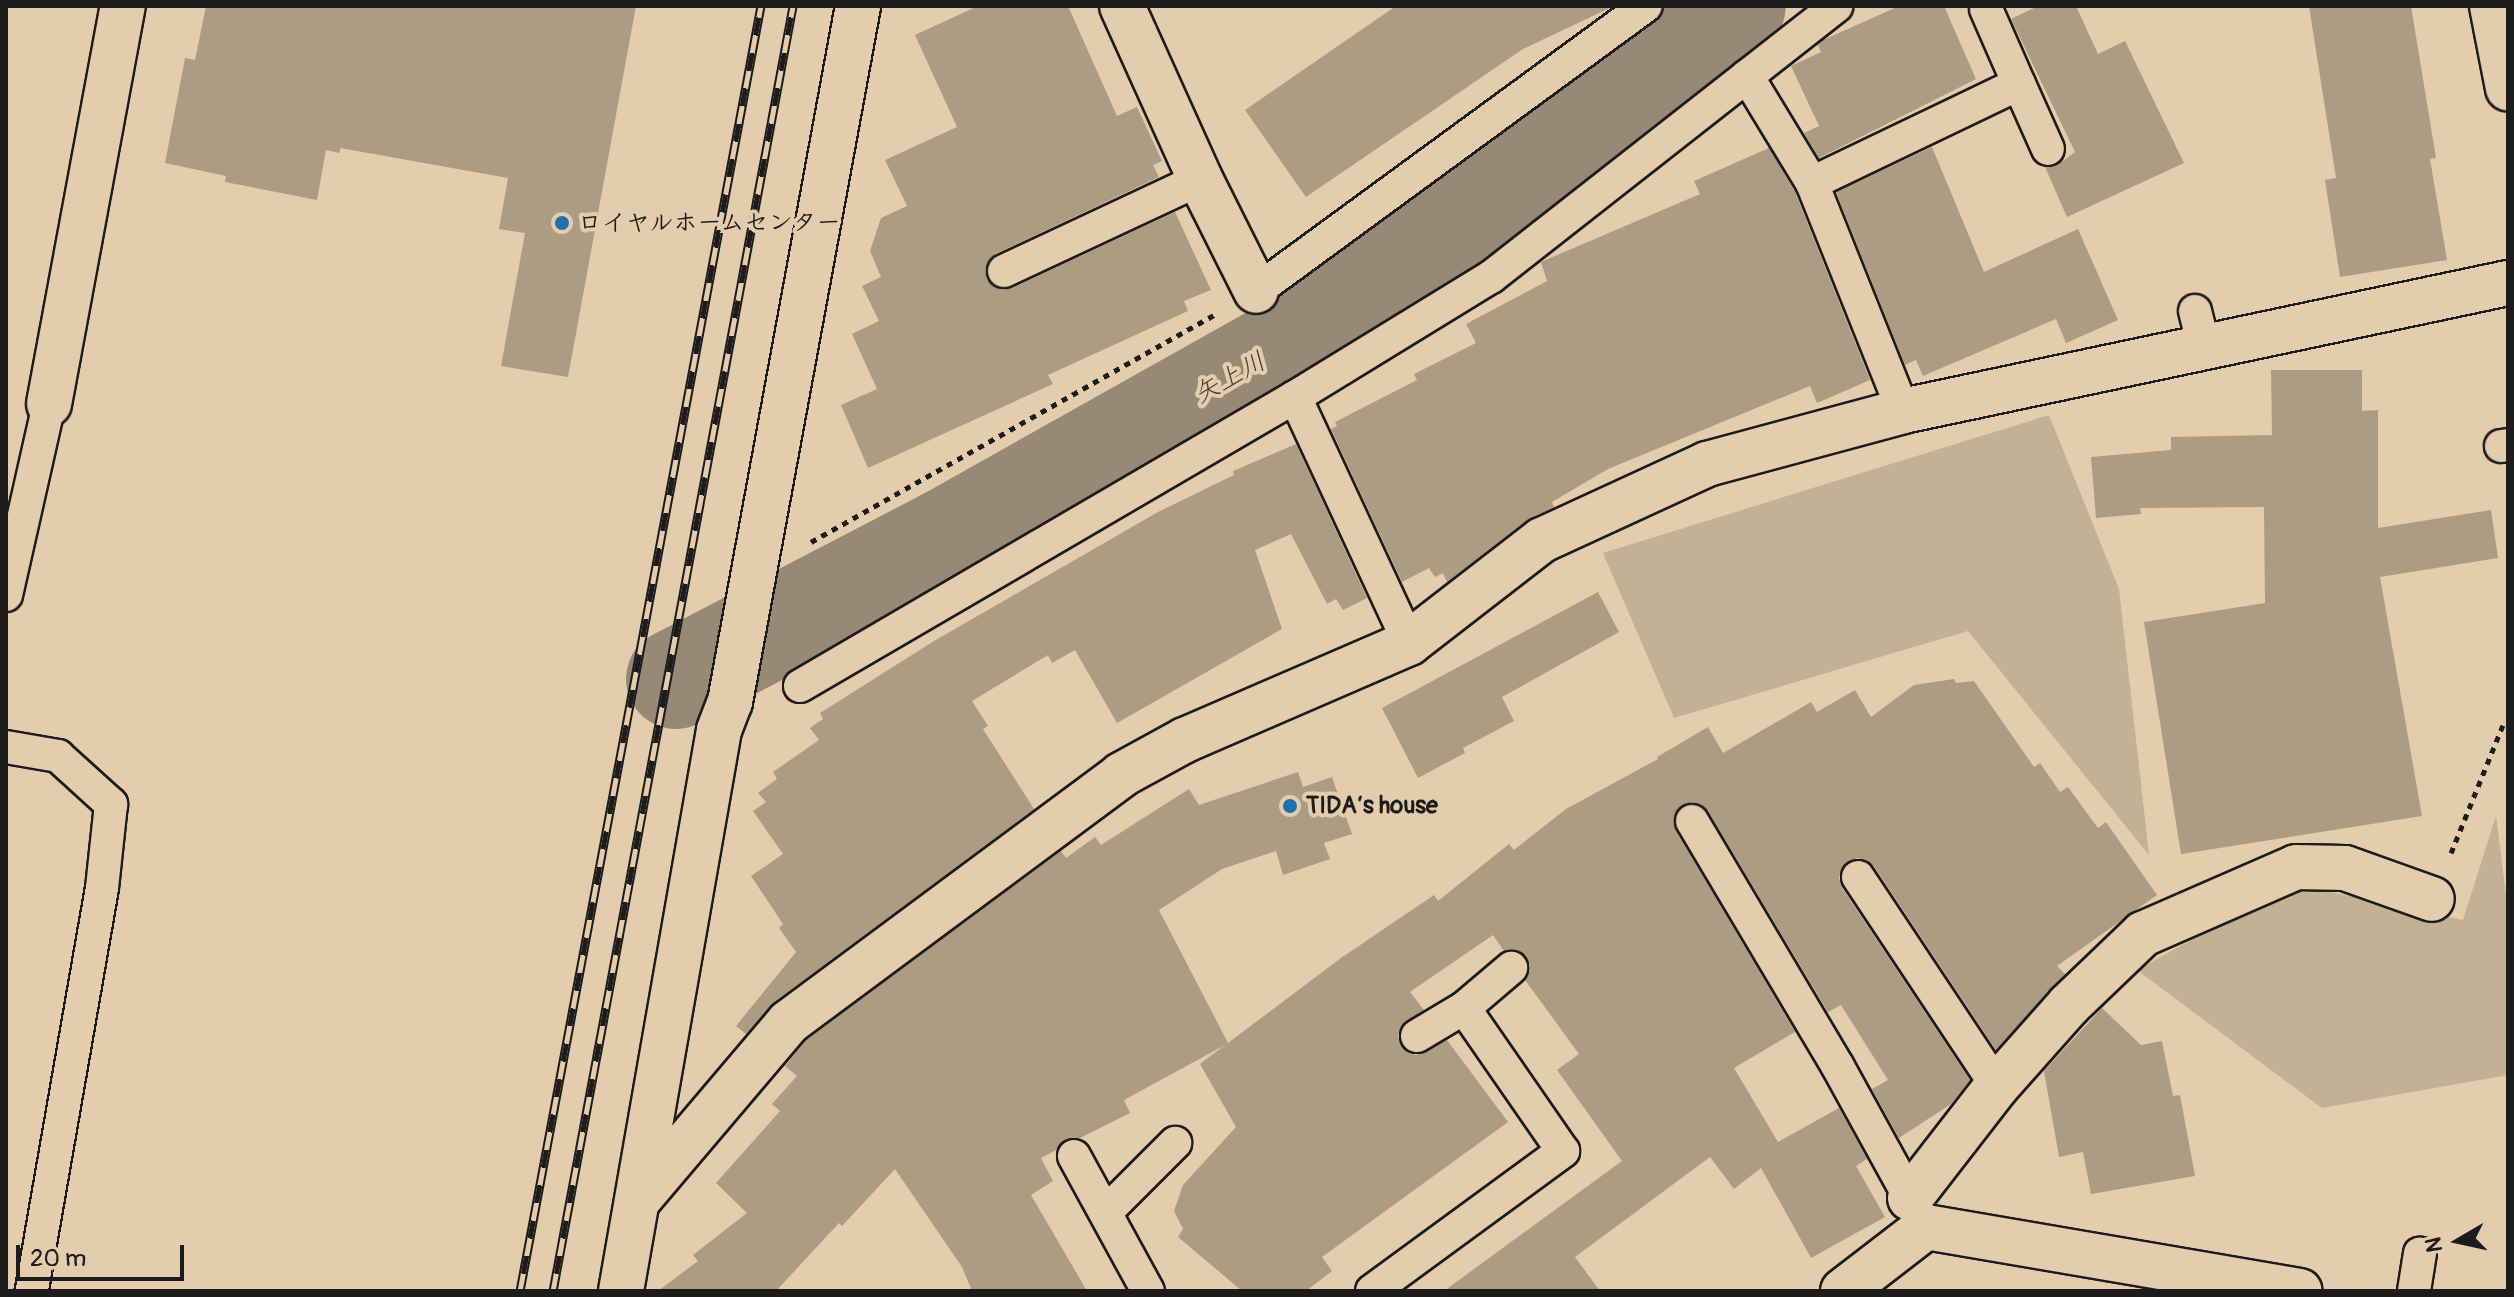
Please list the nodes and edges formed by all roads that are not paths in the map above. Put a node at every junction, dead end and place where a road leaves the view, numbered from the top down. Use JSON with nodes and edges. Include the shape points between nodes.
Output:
{"nodes":[{"id":1,"x":123,"y":6,"type":"edge"},
{"id":2,"x":858,"y":6,"type":"edge"},
{"id":3,"x":1122,"y":6,"type":"edge"},
{"id":4,"x":1646,"y":6,"type":"edge"},
{"id":5,"x":1836,"y":6,"type":"edge"},
{"id":6,"x":2492,"y":6,"type":"edge"},
{"id":7,"x":1986,"y":9,"type":"dead end"},
{"id":8,"x":1747,"y":76,"type":"junction"},
{"id":9,"x":2019,"y":84,"type":"junction"},
{"id":10,"x":2508,"y":88,"type":"edge"},
{"id":11,"x":2048,"y":149,"type":"dead end"},
{"id":12,"x":1200,"y":179,"type":"junction"},
{"id":13,"x":1812,"y":183,"type":"junction"},
{"id":14,"x":1004,"y":271,"type":"dead end"},
{"id":15,"x":2508,"y":283,"type":"edge"},
{"id":16,"x":1256,"y":291,"type":"joint"},
{"id":17,"x":1295,"y":397,"type":"junction"},
{"id":18,"x":49,"y":404,"type":"joint"},
{"id":19,"x":1903,"y":411,"type":"junction"},
{"id":20,"x":7,"y":580,"type":"edge"},
{"id":21,"x":1409,"y":643,"type":"junction"},
{"id":22,"x":800,"y":686,"type":"dead end"},
{"id":23,"x":6,"y":747,"type":"edge"},
{"id":24,"x":1692,"y":821,"type":"dead end"},
{"id":25,"x":1858,"y":877,"type":"dead end"},
{"id":26,"x":2432,"y":899,"type":"road end"},
{"id":27,"x":1511,"y":968,"type":"dead end"},
{"id":28,"x":1464,"y":1008,"type":"junction"},
{"id":29,"x":1417,"y":1036,"type":"dead end"},
{"id":30,"x":1997,"y":1086,"type":"junction"},
{"id":31,"x":1175,"y":1143,"type":"dead end"},
{"id":32,"x":1074,"y":1156,"type":"dead end"},
{"id":33,"x":638,"y":1200,"type":"junction"},
{"id":34,"x":1106,"y":1212,"type":"junction"},
{"id":35,"x":1918,"y":1212,"type":"junction"},
{"id":36,"x":2420,"y":1253,"type":"dead end"},
{"id":37,"x":32,"y":1291,"type":"edge"},
{"id":38,"x":621,"y":1291,"type":"edge"},
{"id":39,"x":1148,"y":1291,"type":"edge"},
{"id":40,"x":1372,"y":1291,"type":"edge"},
{"id":41,"x":1843,"y":1291,"type":"edge"},
{"id":42,"x":2300,"y":1291,"type":"edge"},
{"id":43,"x":2414,"y":1291,"type":"edge"}],
"edges":[{"from":1,"to":18,"type":"street"},
{"from":2,"to":33,"type":"street","via":[[730,702],[719,730]]},
{"from":3,"to":12,"type":"street"},
{"from":4,"to":16,"type":"lane"},
{"from":5,"to":8,"type":"lane"},
{"from":6,"to":10,"type":"street"},
{"from":7,"to":9,"type":"lane"},
{"from":8,"to":13,"type":"lane"},
{"from":8,"to":17,"type":"lane","via":[[1491,277]]},
{"from":9,"to":11,"type":"lane"},
{"from":9,"to":13,"type":"lane"},
{"from":12,"to":14,"type":"lane"},
{"from":12,"to":16,"type":"street"},
{"from":13,"to":19,"type":"lane"},
{"from":15,"to":19,"type":"street","via":[[2199,329]]},
{"from":17,"to":21,"type":"lane"},
{"from":17,"to":22,"type":"lane"},
{"from":18,"to":20,"type":"lane"},
{"from":19,"to":21,"type":"street","via":[[1707,464],[1542,540]]},
{"from":21,"to":33,"type":"street","via":[[1185,740],[1121,775],[789,1022]]},
{"from":23,"to":37,"type":"lane","via":[[58,756],[111,804],[102,888]]},
{"from":24,"to":35,"type":"lane"},
{"from":25,"to":30,"type":"lane"},
{"from":26,"to":30,"type":"street","via":[[2345,868],[2296,867],[2143,934],[2069,1005]]},
{"from":27,"to":28,"type":"lane"},
{"from":28,"to":29,"type":"lane"},
{"from":28,"to":40,"type":"lane","via":[[1563,1151]]},
{"from":30,"to":35,"type":"street"},
{"from":31,"to":34,"type":"lane"},
{"from":32,"to":34,"type":"lane"},
{"from":33,"to":38,"type":"street"},
{"from":34,"to":39,"type":"lane"},
{"from":35,"to":41,"type":"street"},
{"from":35,"to":42,"type":"street"},
{"from":36,"to":43,"type":"lane"}]}
